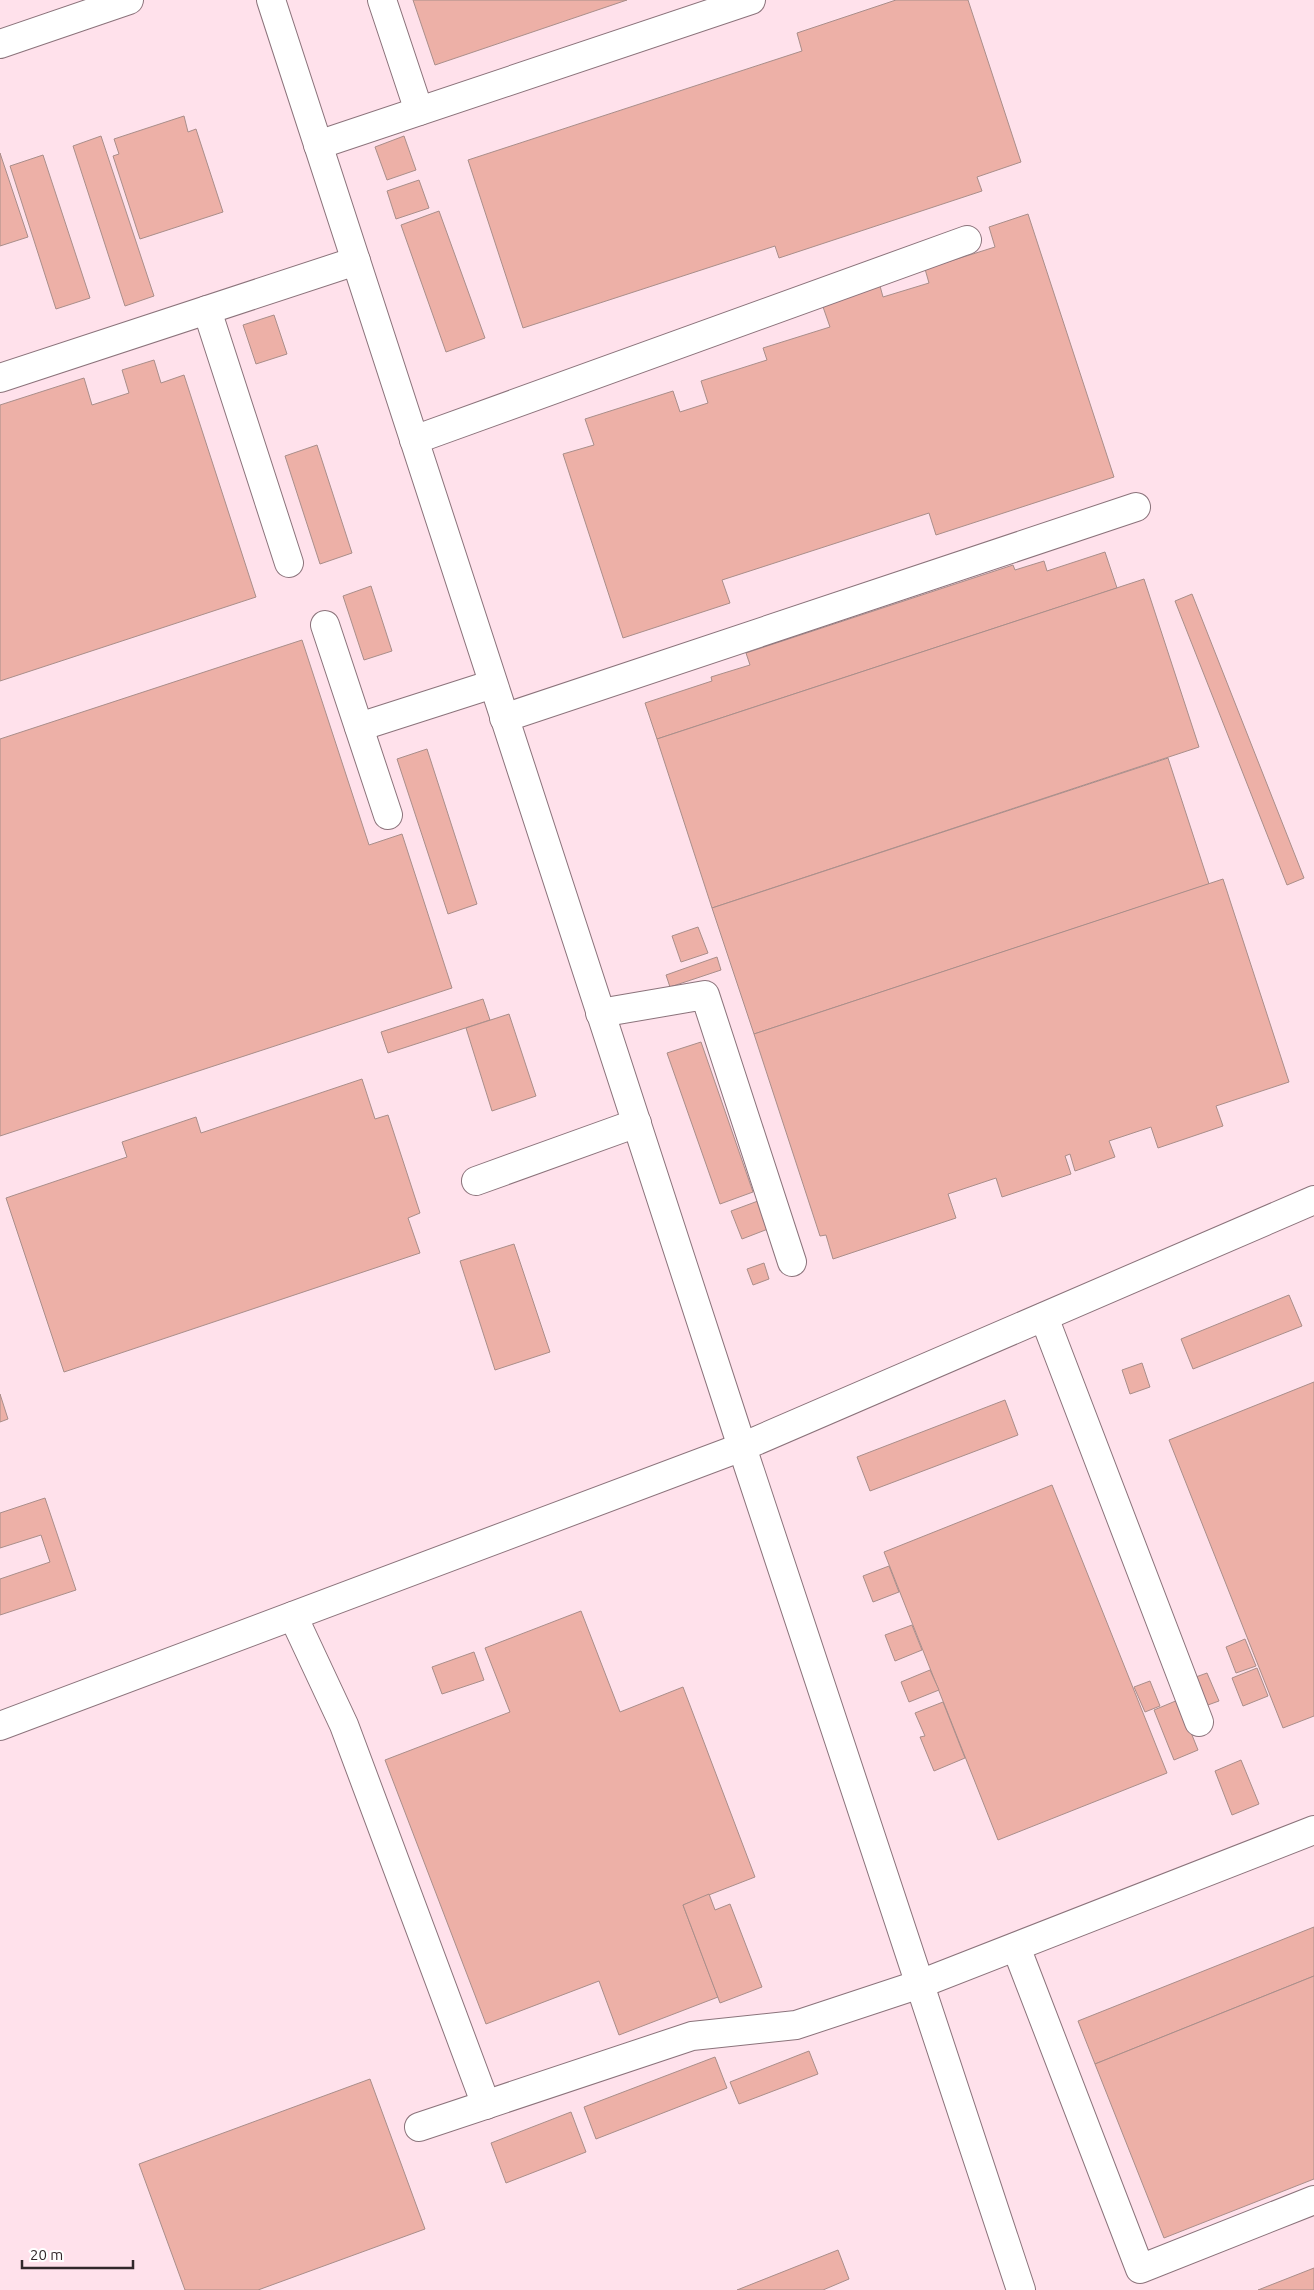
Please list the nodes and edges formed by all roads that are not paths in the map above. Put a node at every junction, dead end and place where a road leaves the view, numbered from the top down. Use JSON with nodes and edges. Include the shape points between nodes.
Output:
{"nodes":[{"id":1,"x":129,"y":0,"type":"edge"},
{"id":2,"x":271,"y":0,"type":"edge"},
{"id":3,"x":382,"y":0,"type":"edge"},
{"id":4,"x":751,"y":0,"type":"edge"},
{"id":5,"x":0,"y":44,"type":"edge"},
{"id":6,"x":419,"y":111,"type":"junction"},
{"id":7,"x":318,"y":145,"type":"junction"},
{"id":8,"x":967,"y":240,"type":"dead end"},
{"id":9,"x":356,"y":261,"type":"junction"},
{"id":10,"x":207,"y":310,"type":"junction"},
{"id":11,"x":0,"y":378,"type":"edge"},
{"id":12,"x":414,"y":440,"type":"junction"},
{"id":13,"x":1136,"y":507,"type":"dead end"},
{"id":14,"x":288,"y":563,"type":"dead end"},
{"id":15,"x":325,"y":626,"type":"dead end"},
{"id":16,"x":493,"y":684,"type":"junction"},
{"id":17,"x":504,"y":718,"type":"junction"},
{"id":18,"x":359,"y":727,"type":"junction"},
{"id":19,"x":388,"y":815,"type":"dead end"},
{"id":20,"x":600,"y":1013,"type":"junction"},
{"id":21,"x":636,"y":1123,"type":"junction"},
{"id":22,"x":476,"y":1181,"type":"dead end"},
{"id":23,"x":1314,"y":1200,"type":"edge"},
{"id":24,"x":792,"y":1262,"type":"dead end"},
{"id":25,"x":1044,"y":1316,"type":"junction"},
{"id":26,"x":742,"y":1447,"type":"junction"},
{"id":27,"x":293,"y":1616,"type":"junction"},
{"id":28,"x":1199,"y":1722,"type":"dead end"},
{"id":29,"x":0,"y":1726,"type":"edge"},
{"id":30,"x":1314,"y":1830,"type":"edge"},
{"id":31,"x":1016,"y":1947,"type":"junction"},
{"id":32,"x":920,"y":1984,"type":"junction"},
{"id":33,"x":486,"y":2105,"type":"junction"},
{"id":34,"x":419,"y":2127,"type":"dead end"},
{"id":35,"x":1314,"y":2200,"type":"edge"},
{"id":36,"x":1021,"y":2290,"type":"edge"}],
"edges":[{"from":1,"to":5,"type":"street"},
{"from":2,"to":7,"type":"street"},
{"from":3,"to":6,"type":"street"},
{"from":4,"to":6,"type":"street"},
{"from":6,"to":7,"type":"street"},
{"from":7,"to":9,"type":"street"},
{"from":8,"to":12,"type":"street"},
{"from":9,"to":10,"type":"street"},
{"from":9,"to":12,"type":"street"},
{"from":10,"to":11,"type":"street"},
{"from":10,"to":14,"type":"street"},
{"from":12,"to":16,"type":"street"},
{"from":13,"to":17,"type":"street"},
{"from":15,"to":18,"type":"street"},
{"from":16,"to":17,"type":"street"},
{"from":16,"to":18,"type":"street"},
{"from":17,"to":20,"type":"street"},
{"from":18,"to":19,"type":"street"},
{"from":20,"to":21,"type":"street"},
{"from":20,"to":24,"type":"street","via":[[704,995]]},
{"from":21,"to":22,"type":"street"},
{"from":21,"to":26,"type":"street"},
{"from":23,"to":25,"type":"street"},
{"from":25,"to":26,"type":"street"},
{"from":25,"to":28,"type":"street"},
{"from":26,"to":27,"type":"street"},
{"from":26,"to":32,"type":"street"},
{"from":27,"to":29,"type":"street"},
{"from":27,"to":33,"type":"street","via":[[344,1725]]},
{"from":30,"to":31,"type":"street"},
{"from":31,"to":32,"type":"street"},
{"from":31,"to":35,"type":"street","via":[[1140,2269]]},
{"from":32,"to":33,"type":"street","via":[[796,2025],[692,2036]]},
{"from":32,"to":36,"type":"street"},
{"from":33,"to":34,"type":"street"}]}
